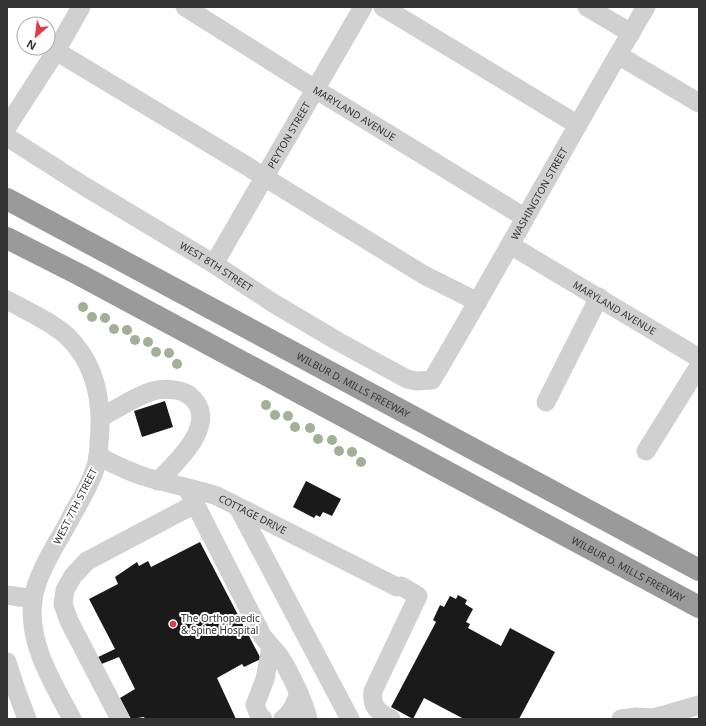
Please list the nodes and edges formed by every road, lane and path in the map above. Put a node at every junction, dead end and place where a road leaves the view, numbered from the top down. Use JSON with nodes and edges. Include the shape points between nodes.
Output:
{"nodes":[{"id":1,"x":81,"y":7,"type":"edge"},
{"id":2,"x":185,"y":7,"type":"edge"},
{"id":3,"x":363,"y":7,"type":"edge"},
{"id":4,"x":383,"y":7,"type":"edge"},
{"id":5,"x":587,"y":7,"type":"edge"},
{"id":6,"x":646,"y":7,"type":"edge"},
{"id":7,"x":631,"y":33,"type":"junction"},
{"id":8,"x":56,"y":51,"type":"joint"},
{"id":9,"x":618,"y":55,"type":"junction"},
{"id":10,"x":53,"y":56,"type":"edge"},
{"id":11,"x":315,"y":89,"type":"junction"},
{"id":12,"x":699,"y":103,"type":"edge"},
{"id":13,"x":578,"y":125,"type":"junction"},
{"id":14,"x":7,"y":127,"type":"edge"},
{"id":15,"x":7,"y":137,"type":"edge"},
{"id":16,"x":264,"y":177,"type":"junction"},
{"id":17,"x":7,"y":188,"type":"edge"},
{"id":18,"x":7,"y":200,"type":"edge"},
{"id":19,"x":524,"y":218,"type":"junction"},
{"id":20,"x":7,"y":238,"type":"edge"},
{"id":21,"x":510,"y":245,"type":"junction"},
{"id":22,"x":98,"y":249,"type":"junction"},
{"id":23,"x":214,"y":264,"type":"junction"},
{"id":24,"x":599,"y":298,"type":"junction"},
{"id":25,"x":7,"y":300,"type":"edge"},
{"id":26,"x":478,"y":302,"type":"junction"},
{"id":27,"x":699,"y":358,"type":"edge"},
{"id":28,"x":699,"y":366,"type":"edge"},
{"id":29,"x":432,"y":380,"type":"joint"},
{"id":30,"x":546,"y":402,"type":"dead end"},
{"id":31,"x":101,"y":417,"type":"junction"},
{"id":32,"x":646,"y":452,"type":"dead end"},
{"id":33,"x":98,"y":456,"type":"junction"},
{"id":34,"x":158,"y":481,"type":"junction"},
{"id":35,"x":187,"y":487,"type":"junction"},
{"id":36,"x":195,"y":504,"type":"junction"},
{"id":37,"x":238,"y":507,"type":"junction"},
{"id":38,"x":699,"y":570,"type":"edge"},
{"id":39,"x":7,"y":594,"type":"edge"},
{"id":40,"x":33,"y":599,"type":"junction"},
{"id":41,"x":699,"y":607,"type":"edge"},
{"id":42,"x":272,"y":647,"type":"junction"},
{"id":43,"x":7,"y":662,"type":"edge"},
{"id":44,"x":11,"y":685,"type":"edge"},
{"id":45,"x":299,"y":693,"type":"junction"},
{"id":46,"x":699,"y":705,"type":"edge"},
{"id":47,"x":27,"y":719,"type":"edge"},
{"id":48,"x":72,"y":719,"type":"edge"},
{"id":49,"x":120,"y":719,"type":"edge"},
{"id":50,"x":264,"y":719,"type":"edge"},
{"id":51,"x":283,"y":719,"type":"edge"},
{"id":52,"x":308,"y":719,"type":"edge"},
{"id":53,"x":350,"y":719,"type":"edge"},
{"id":54,"x":391,"y":719,"type":"edge"},
{"id":55,"x":621,"y":719,"type":"edge"},
{"id":56,"x":656,"y":719,"type":"edge"}],
"edges":[{"from":1,"to":8,"type":"street"},
{"from":2,"to":11,"type":"street","name":"MARYLAND AVENUE"},
{"from":3,"to":11,"type":"street","name":"PEYTON STREET"},
{"from":4,"to":13,"type":"street"},
{"from":5,"to":7,"type":"street"},
{"from":6,"to":7,"type":"street","name":"WASHINGTON STREET"},
{"from":7,"to":9,"type":"street","name":"WASHINGTON STREET"},
{"from":8,"to":16,"type":"street"},
{"from":9,"to":12,"type":"street"},
{"from":9,"to":13,"type":"street","name":"WASHINGTON STREET"},
{"from":10,"to":14,"type":"street"},
{"from":11,"to":16,"type":"street","name":"PEYTON STREET"},
{"from":11,"to":19,"type":"street","name":"MARYLAND AVENUE"},
{"from":13,"to":19,"type":"street","name":"WASHINGTON STREET"},
{"from":15,"to":23,"type":"street","name":"WEST 8TH STREET"},
{"from":16,"to":23,"type":"street","name":"PEYTON STREET"},
{"from":16,"to":26,"type":"street","via":[[424,275]]},
{"from":17,"to":22,"type":"highway"},
{"from":18,"to":22,"type":"highway","name":"WILBUR D. MILLS FREEWAY"},
{"from":19,"to":21,"type":"street","name":"WASHINGTON STREET"},
{"from":20,"to":41,"type":"highway","name":"WILBUR D. MILLS FREEWAY"},
{"from":21,"to":24,"type":"street","name":"MARYLAND AVENUE"},
{"from":21,"to":26,"type":"street","name":"WASHINGTON STREET"},
{"from":22,"to":38,"type":"highway","name":"WILBUR D. MILLS FREEWAY"},
{"from":23,"to":29,"type":"street","name":"WEST 8TH STREET","via":[[273,303],[400,375],[416,382]]},
{"from":24,"to":27,"type":"street","name":"MARYLAND AVENUE"},
{"from":24,"to":30,"type":"street"},
{"from":25,"to":31,"type":"street","name":"WEST 7TH STREET","via":[[67,336],[89,367],[98,390]]},
{"from":26,"to":29,"type":"street","name":"WASHINGTON STREET"},
{"from":28,"to":32,"type":"street"},
{"from":31,"to":33,"type":"street","name":"WEST 7TH STREET"},
{"from":31,"to":34,"type":"street","via":[[154,391],[170,389],[187,394],[197,404],[199,428],[194,440],[176,464]]},
{"from":33,"to":34,"type":"street","name":"COTTAGE DRIVE","via":[[122,469]]},
{"from":33,"to":40,"type":"street","name":"WEST 7TH STREET","via":[[87,487],[37,581]]},
{"from":34,"to":35,"type":"street","name":"COTTAGE DRIVE"},
{"from":35,"to":36,"type":"street"},
{"from":35,"to":37,"type":"street","name":"COTTAGE DRIVE","via":[[217,496]]},
{"from":36,"to":42,"type":"street","via":[[263,638]]},
{"from":36,"to":49,"type":"street","via":[[87,561],[73,576],[65,590],[63,604],[69,622]]},
{"from":37,"to":53,"type":"street"},
{"from":37,"to":54,"type":"street","name":"COTTAGE DRIVE","via":[[418,596],[373,691],[372,698],[376,709]]},
{"from":39,"to":40,"type":"street"},
{"from":40,"to":48,"type":"street","name":"WEST 7TH STREET","via":[[33,625],[38,646],[48,673]]},
{"from":42,"to":45,"type":"street"},
{"from":42,"to":50,"type":"street","via":[[265,679],[255,705],[259,715]]},
{"from":43,"to":44,"type":"street"},
{"from":44,"to":47,"type":"street"},
{"from":45,"to":51,"type":"street","via":[[294,706]]},
{"from":45,"to":52,"type":"street"},
{"from":46,"to":56,"type":"street"},
{"from":55,"to":56,"type":"street"}]}
